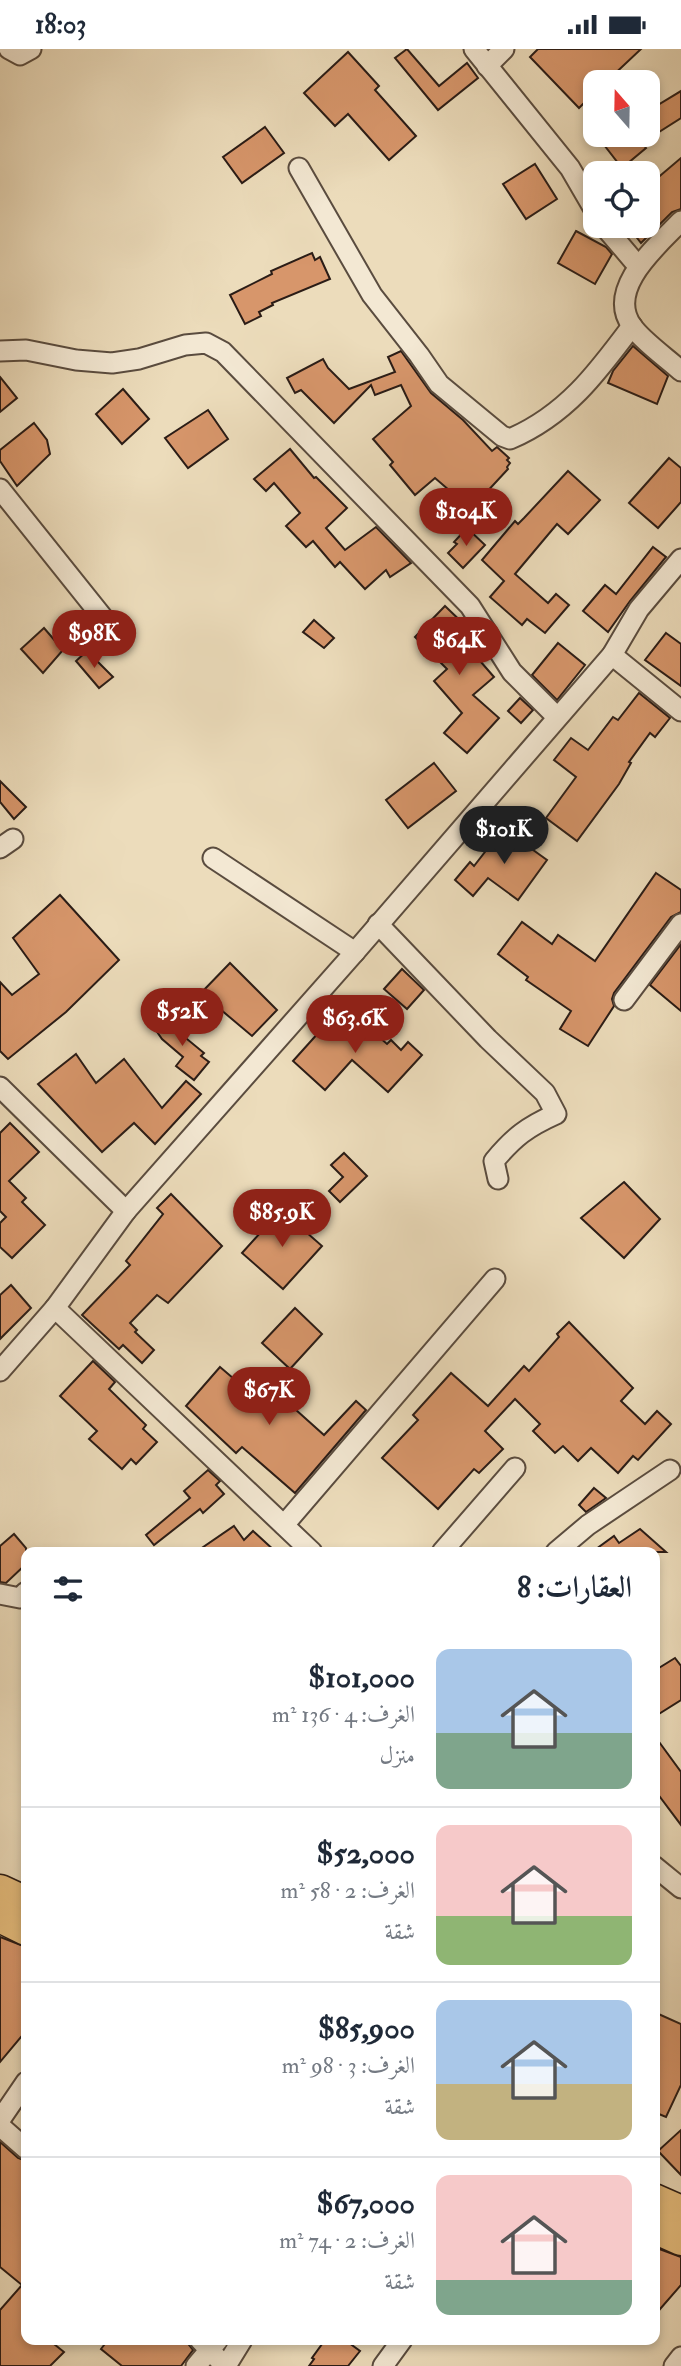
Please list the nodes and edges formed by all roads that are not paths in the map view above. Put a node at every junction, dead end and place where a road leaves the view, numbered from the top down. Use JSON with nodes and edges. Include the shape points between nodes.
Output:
{"nodes":[{"id":1,"x":9,"y":49,"type":"edge"},
{"id":2,"x":31,"y":49,"type":"edge"},
{"id":3,"x":474,"y":49,"type":"edge"},
{"id":4,"x":504,"y":49,"type":"edge"},
{"id":5,"x":487,"y":66,"type":"junction"},
{"id":6,"x":299,"y":168,"type":"dead end"},
{"id":7,"x":583,"y":190,"type":"edge"},
{"id":8,"x":681,"y":221,"type":"edge"},
{"id":9,"x":614,"y":238,"type":"edge"},
{"id":10,"x":638,"y":266,"type":"junction"},
{"id":11,"x":632,"y":326,"type":"junction"},
{"id":12,"x":0,"y":351,"type":"edge"},
{"id":13,"x":681,"y":371,"type":"edge"},
{"id":14,"x":0,"y":489,"type":"edge"},
{"id":15,"x":681,"y":559,"type":"edge"},
{"id":16,"x":108,"y":624,"type":"dead end"},
{"id":17,"x":612,"y":655,"type":"junction"},
{"id":18,"x":681,"y":711,"type":"edge"},
{"id":19,"x":556,"y":717,"type":"junction"},
{"id":20,"x":213,"y":858,"type":"dead end"},
{"id":21,"x":378,"y":924,"type":"junction"},
{"id":22,"x":681,"y":924,"type":"edge"},
{"id":23,"x":355,"y":952,"type":"junction"},
{"id":24,"x":624,"y":1000,"type":"dead end"},
{"id":25,"x":0,"y":1087,"type":"edge"},
{"id":26,"x":498,"y":1179,"type":"dead end"},
{"id":27,"x":126,"y":1211,"type":"junction"},
{"id":28,"x":495,"y":1279,"type":"dead end"},
{"id":29,"x":55,"y":1308,"type":"junction"},
{"id":30,"x":0,"y":1371,"type":"edge"},
{"id":31,"x":515,"y":1468,"type":"dead end"},
{"id":32,"x":670,"y":1470,"type":"dead end"},
{"id":33,"x":284,"y":1525,"type":"junction"},
{"id":34,"x":307,"y":1547,"type":"edge"},
{"id":35,"x":446,"y":1547,"type":"edge"},
{"id":36,"x":562,"y":1547,"type":"edge"},
{"id":37,"x":0,"y":1594,"type":"edge"},
{"id":38,"x":21,"y":1597,"type":"edge"},
{"id":39,"x":660,"y":1871,"type":"edge"},
{"id":40,"x":681,"y":1888,"type":"edge"},
{"id":41,"x":0,"y":1891,"type":"edge"},
{"id":42,"x":21,"y":1901,"type":"edge"},
{"id":43,"x":0,"y":1916,"type":"edge"},
{"id":44,"x":21,"y":1926,"type":"edge"},
{"id":45,"x":21,"y":2090,"type":"edge"},
{"id":46,"x":0,"y":2120,"type":"edge"},
{"id":47,"x":0,"y":2126,"type":"edge"},
{"id":48,"x":21,"y":2144,"type":"edge"},
{"id":49,"x":660,"y":2203,"type":"edge"},
{"id":50,"x":681,"y":2213,"type":"edge"},
{"id":51,"x":660,"y":2230,"type":"edge"},
{"id":52,"x":681,"y":2239,"type":"edge"},
{"id":53,"x":239,"y":2345,"type":"edge"},
{"id":54,"x":398,"y":2345,"type":"edge"},
{"id":55,"x":206,"y":2349,"type":"edge"},
{"id":56,"x":681,"y":2357,"type":"edge"},
{"id":57,"x":226,"y":2366,"type":"edge"},
{"id":58,"x":383,"y":2366,"type":"edge"},
{"id":59,"x":674,"y":2366,"type":"edge"}],
"edges":[{"from":1,"to":2,"type":"street","via":[[20,55]]},
{"from":3,"to":5,"type":"street"},
{"from":4,"to":5,"type":"street"},
{"from":5,"to":7,"type":"street"},
{"from":6,"to":11,"type":"street","via":[[372,295],[439,384],[502,436],[510,439],[524,433],[591,381]]},
{"from":8,"to":10,"type":"street"},
{"from":9,"to":10,"type":"street"},
{"from":10,"to":11,"type":"street","via":[[628,284],[625,305]]},
{"from":11,"to":13,"type":"street"},
{"from":12,"to":19,"type":"street","via":[[26,350],[111,363],[185,345],[206,343],[223,352],[470,606],[512,672]]},
{"from":14,"to":16,"type":"street"},
{"from":15,"to":17,"type":"street","via":[[639,609]]},
{"from":17,"to":18,"type":"street"},
{"from":17,"to":19,"type":"street"},
{"from":19,"to":21,"type":"street"},
{"from":20,"to":23,"type":"street"},
{"from":21,"to":23,"type":"street"},
{"from":21,"to":26,"type":"street","via":[[545,1093],[556,1114],[514,1138],[494,1161]]},
{"from":22,"to":24,"type":"street"},
{"from":23,"to":27,"type":"street"},
{"from":25,"to":27,"type":"street"},
{"from":27,"to":29,"type":"street"},
{"from":28,"to":33,"type":"street"},
{"from":29,"to":30,"type":"street"},
{"from":29,"to":33,"type":"street"},
{"from":31,"to":35,"type":"street"},
{"from":32,"to":36,"type":"street"},
{"from":33,"to":34,"type":"street"},
{"from":37,"to":38,"type":"street"},
{"from":39,"to":40,"type":"street"},
{"from":41,"to":42,"type":"main road"},
{"from":43,"to":44,"type":"main road"},
{"from":45,"to":46,"type":"street"},
{"from":47,"to":48,"type":"street"},
{"from":49,"to":50,"type":"main road"},
{"from":51,"to":52,"type":"main road"},
{"from":53,"to":57,"type":"street"},
{"from":54,"to":58,"type":"street"},
{"from":55,"to":57,"type":"street"},
{"from":56,"to":59,"type":"street"}]}
